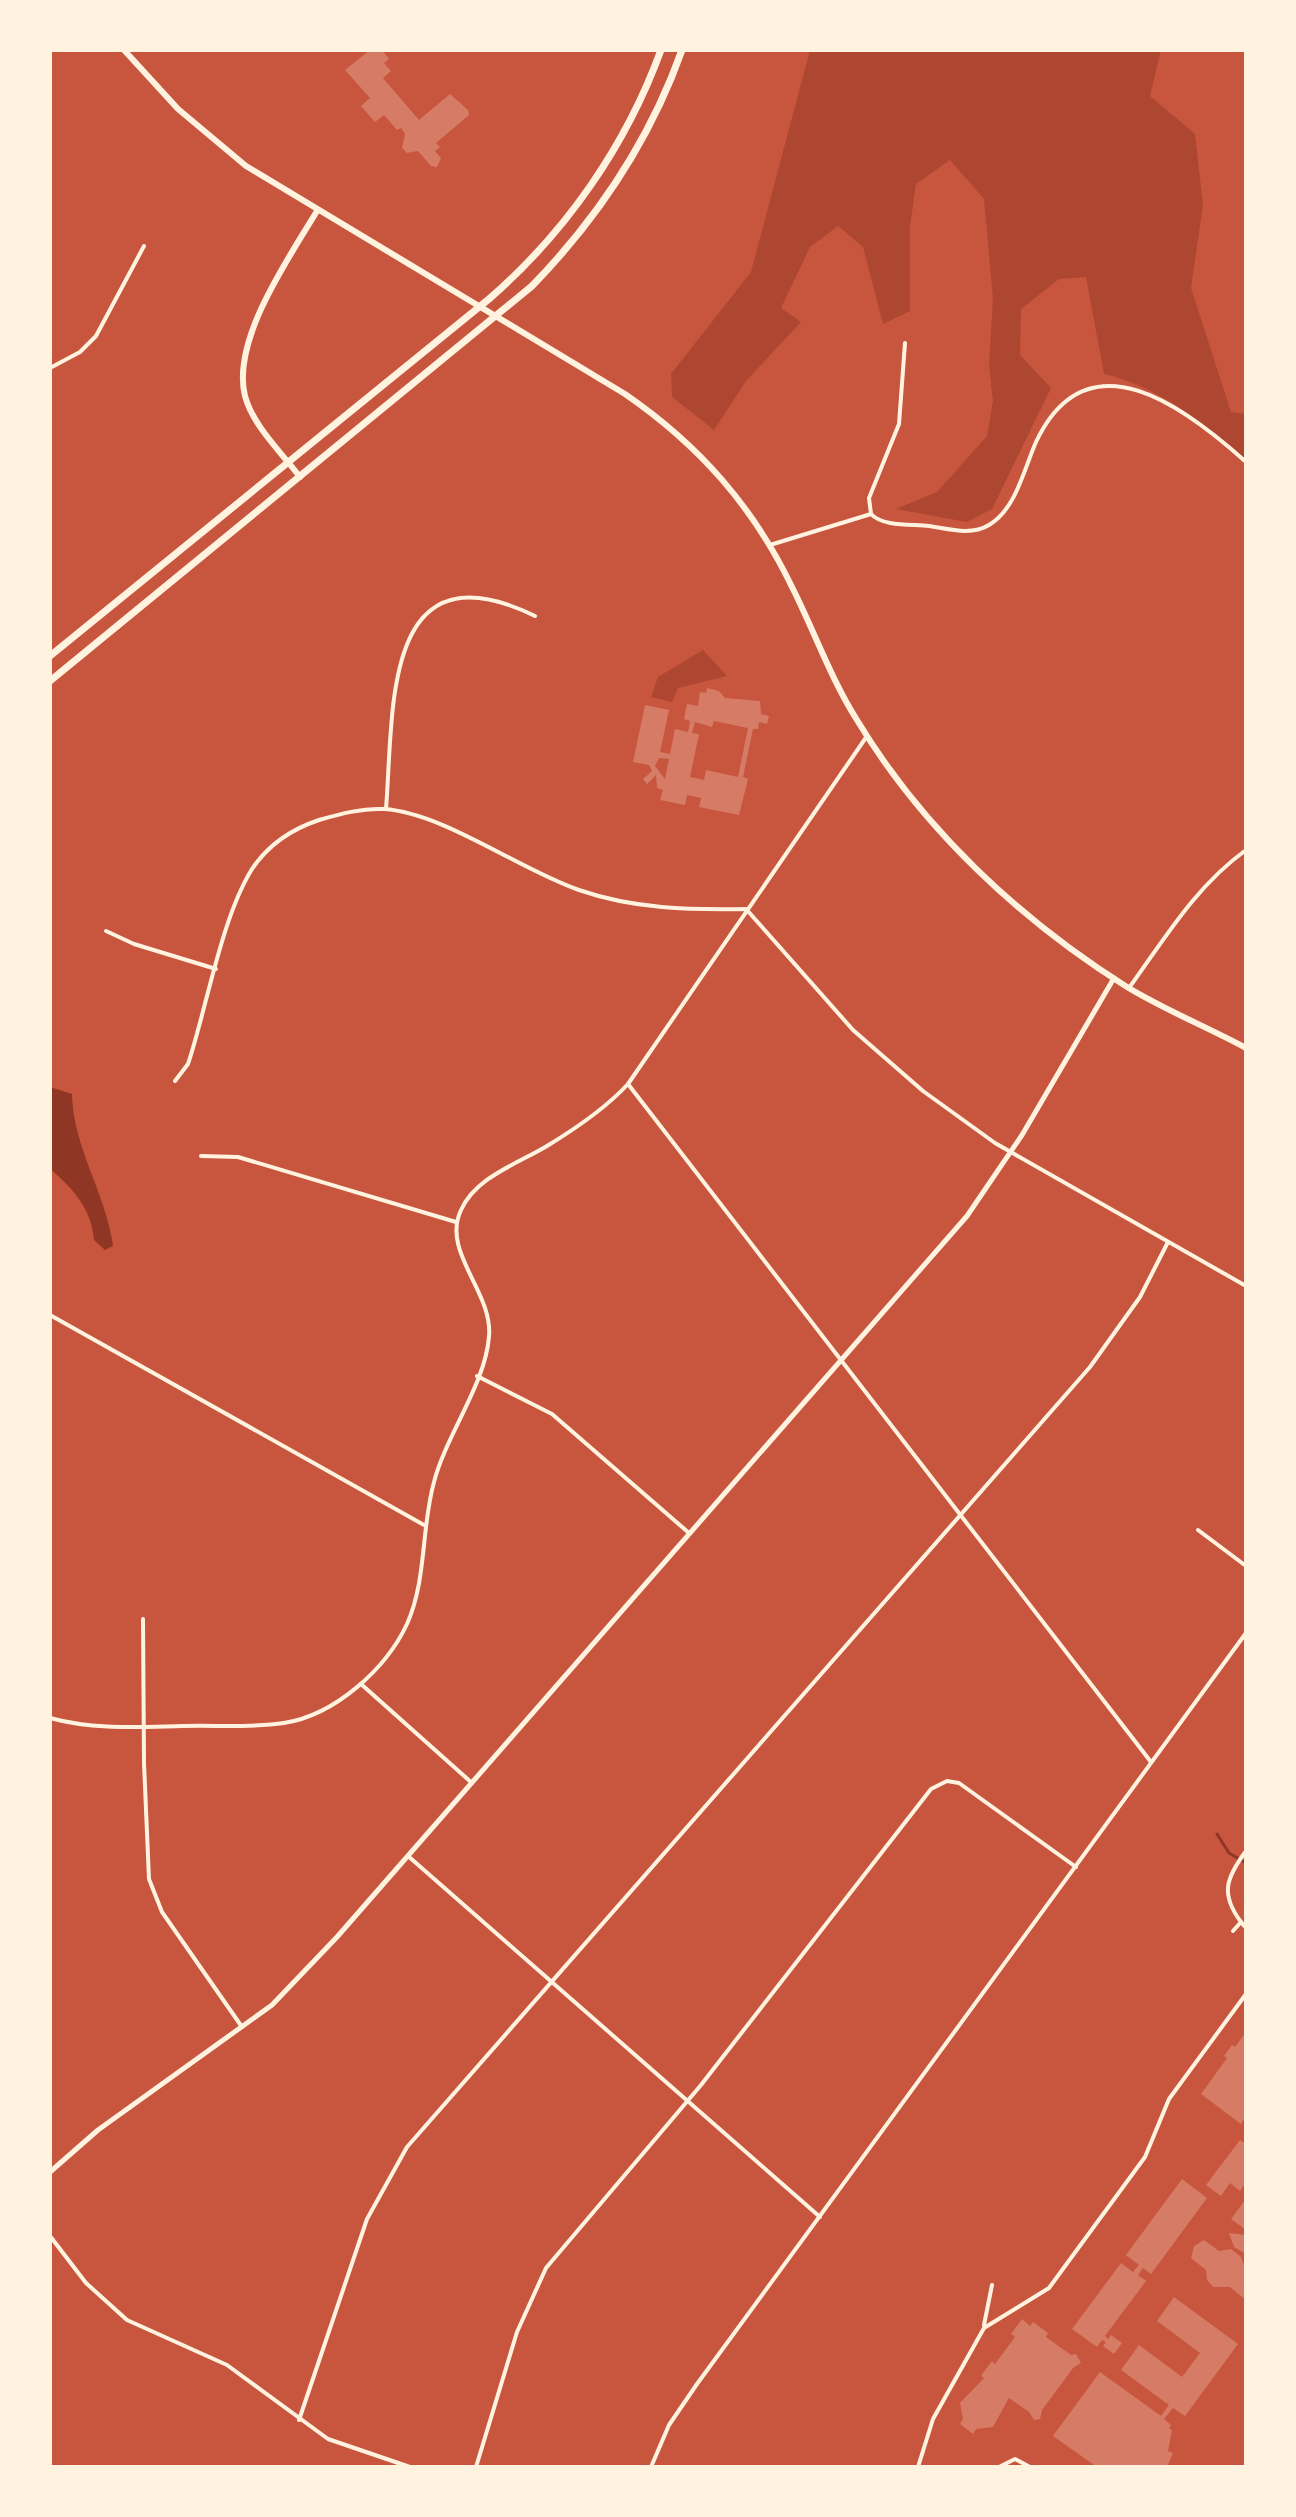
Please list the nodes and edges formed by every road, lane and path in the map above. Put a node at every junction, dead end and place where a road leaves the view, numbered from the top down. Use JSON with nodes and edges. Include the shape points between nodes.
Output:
{"nodes":[{"id":1,"x":124,"y":50,"type":"edge"},
{"id":2,"x":661,"y":50,"type":"edge"},
{"id":3,"x":682,"y":50,"type":"edge"},
{"id":4,"x":317,"y":211,"type":"junction"},
{"id":5,"x":144,"y":246,"type":"dead end"},
{"id":6,"x":905,"y":343,"type":"dead end"},
{"id":7,"x":50,"y":368,"type":"edge"},
{"id":8,"x":289,"y":462,"type":"junction"},
{"id":9,"x":1246,"y":462,"type":"edge"},
{"id":10,"x":301,"y":478,"type":"junction"},
{"id":11,"x":871,"y":514,"type":"junction"},
{"id":12,"x":770,"y":545,"type":"junction"},
{"id":13,"x":535,"y":616,"type":"dead end"},
{"id":14,"x":50,"y":656,"type":"edge"},
{"id":15,"x":50,"y":681,"type":"edge"},
{"id":16,"x":867,"y":736,"type":"junction"},
{"id":17,"x":386,"y":809,"type":"junction"},
{"id":18,"x":1246,"y":850,"type":"edge"},
{"id":19,"x":746,"y":909,"type":"junction"},
{"id":20,"x":106,"y":931,"type":"dead end"},
{"id":21,"x":216,"y":969,"type":"junction"},
{"id":22,"x":1114,"y":978,"type":"junction"},
{"id":23,"x":1129,"y":988,"type":"junction"},
{"id":24,"x":1246,"y":1048,"type":"edge"},
{"id":25,"x":175,"y":1081,"type":"dead end"},
{"id":26,"x":628,"y":1084,"type":"junction"},
{"id":27,"x":1011,"y":1153,"type":"junction"},
{"id":28,"x":201,"y":1156,"type":"dead end"},
{"id":29,"x":456,"y":1222,"type":"junction"},
{"id":30,"x":1168,"y":1242,"type":"junction"},
{"id":31,"x":1246,"y":1286,"type":"edge"},
{"id":32,"x":50,"y":1315,"type":"edge"},
{"id":33,"x":842,"y":1360,"type":"junction"},
{"id":34,"x":477,"y":1376,"type":"junction"},
{"id":35,"x":960,"y":1513,"type":"junction"},
{"id":36,"x":424,"y":1525,"type":"junction"},
{"id":37,"x":1198,"y":1530,"type":"dead end"},
{"id":38,"x":690,"y":1534,"type":"junction"},
{"id":39,"x":1246,"y":1566,"type":"edge"},
{"id":40,"x":143,"y":1619,"type":"dead end"},
{"id":41,"x":1246,"y":1633,"type":"edge"},
{"id":42,"x":361,"y":1684,"type":"junction"},
{"id":43,"x":50,"y":1718,"type":"edge"},
{"id":44,"x":144,"y":1727,"type":"junction"},
{"id":45,"x":1151,"y":1762,"type":"junction"},
{"id":46,"x":472,"y":1783,"type":"junction"},
{"id":47,"x":1245,"y":1852,"type":"edge"},
{"id":48,"x":408,"y":1856,"type":"junction"},
{"id":49,"x":1076,"y":1867,"type":"junction"},
{"id":50,"x":1241,"y":1922,"type":"junction"},
{"id":51,"x":1246,"y":1928,"type":"edge"},
{"id":52,"x":1233,"y":1931,"type":"dead end"},
{"id":53,"x":551,"y":1982,"type":"junction"},
{"id":54,"x":1246,"y":1994,"type":"edge"},
{"id":55,"x":242,"y":2027,"type":"junction"},
{"id":56,"x":688,"y":2101,"type":"junction"},
{"id":57,"x":50,"y":2172,"type":"edge"},
{"id":58,"x":820,"y":2217,"type":"junction"},
{"id":59,"x":50,"y":2236,"type":"edge"},
{"id":60,"x":992,"y":2285,"type":"dead end"},
{"id":61,"x":984,"y":2328,"type":"junction"},
{"id":62,"x":299,"y":2420,"type":"junction"},
{"id":63,"x":410,"y":2467,"type":"edge"},
{"id":64,"x":476,"y":2467,"type":"edge"},
{"id":65,"x":651,"y":2467,"type":"edge"},
{"id":66,"x":918,"y":2467,"type":"edge"},
{"id":67,"x":999,"y":2467,"type":"edge"},
{"id":68,"x":1030,"y":2467,"type":"edge"}],
"edges":[{"from":1,"to":4,"type":"main road","via":[[225,151]]},
{"from":2,"to":8,"type":"highway","via":[[616,147],[537,252],[489,299]]},
{"from":3,"to":10,"type":"highway","via":[[629,163],[558,259],[508,308]]},
{"from":4,"to":8,"type":"main road","via":[[261,312],[244,369],[251,411]]},
{"from":4,"to":12,"type":"main road","via":[[625,394],[683,437],[732,489]]},
{"from":5,"to":7,"type":"street","via":[[96,336]]},
{"from":6,"to":11,"type":"street","via":[[899,424],[869,498]]},
{"from":8,"to":10,"type":"main road"},
{"from":8,"to":14,"type":"highway"},
{"from":9,"to":11,"type":"street","via":[[1149,392],[1104,385],[1069,401],[1046,425],[1008,507],[991,524],[959,531],[886,522]]},
{"from":10,"to":15,"type":"highway"},
{"from":11,"to":12,"type":"street"},
{"from":12,"to":16,"type":"main road"},
{"from":13,"to":17,"type":"street","via":[[509,603],[479,598],[447,602],[420,618],[399,661]]},
{"from":16,"to":19,"type":"street"},
{"from":16,"to":22,"type":"main road","via":[[907,792],[974,864],[1043,927]]},
{"from":17,"to":19,"type":"street","via":[[423,819],[604,898],[663,908]]},
{"from":17,"to":21,"type":"street","via":[[314,822],[272,845],[245,882]]},
{"from":18,"to":23,"type":"street","via":[[1190,902]]},
{"from":19,"to":26,"type":"street"},
{"from":19,"to":27,"type":"street","via":[[875,1053]]},
{"from":20,"to":21,"type":"street"},
{"from":21,"to":25,"type":"street","via":[[188,1064]]},
{"from":22,"to":23,"type":"main road"},
{"from":22,"to":27,"type":"street"},
{"from":23,"to":24,"type":"main road"},
{"from":26,"to":29,"type":"street","via":[[571,1131],[477,1188]]},
{"from":26,"to":33,"type":"street"},
{"from":27,"to":30,"type":"street"},
{"from":27,"to":33,"type":"street","via":[[967,1216]]},
{"from":28,"to":29,"type":"street","via":[[238,1157]]},
{"from":29,"to":34,"type":"street","via":[[460,1250],[489,1320],[488,1344]]},
{"from":30,"to":31,"type":"street"},
{"from":30,"to":35,"type":"street","via":[[1111,1341]]},
{"from":32,"to":36,"type":"street"},
{"from":33,"to":35,"type":"street"},
{"from":33,"to":38,"type":"street"},
{"from":34,"to":36,"type":"street","via":[[434,1479]]},
{"from":34,"to":38,"type":"street","via":[[552,1414]]},
{"from":35,"to":45,"type":"street"},
{"from":35,"to":53,"type":"street"},
{"from":36,"to":42,"type":"street","via":[[413,1609],[390,1652]]},
{"from":37,"to":39,"type":"street"},
{"from":38,"to":46,"type":"street"},
{"from":40,"to":44,"type":"street"},
{"from":41,"to":45,"type":"street"},
{"from":42,"to":44,"type":"street","via":[[313,1714],[285,1723]]},
{"from":42,"to":46,"type":"street"},
{"from":43,"to":44,"type":"street","via":[[85,1726]]},
{"from":44,"to":55,"type":"street","via":[[146,1839],[153,1893]]},
{"from":45,"to":49,"type":"street"},
{"from":46,"to":48,"type":"street"},
{"from":47,"to":50,"type":"street","via":[[1227,1878],[1226,1895]]},
{"from":48,"to":53,"type":"street"},
{"from":48,"to":55,"type":"street","via":[[294,1983]]},
{"from":49,"to":56,"type":"street","via":[[965,1787],[952,1781],[938,1784],[919,1801]]},
{"from":49,"to":58,"type":"street"},
{"from":50,"to":51,"type":"street"},
{"from":50,"to":52,"type":"street"},
{"from":53,"to":56,"type":"street"},
{"from":53,"to":62,"type":"street","via":[[395,2164],[357,2245]]},
{"from":54,"to":61,"type":"street","via":[[1169,2099],[1145,2157],[1049,2288]]},
{"from":55,"to":57,"type":"street","via":[[98,2130]]},
{"from":56,"to":58,"type":"street"},
{"from":56,"to":64,"type":"street","via":[[546,2268],[517,2332]]},
{"from":58,"to":65,"type":"street","via":[[669,2425]]},
{"from":59,"to":62,"type":"street","via":[[92,2289],[127,2320],[227,2365]]},
{"from":60,"to":61,"type":"street"},
{"from":61,"to":66,"type":"street","via":[[928,2428]]},
{"from":62,"to":63,"type":"street","via":[[348,2447]]},
{"from":67,"to":68,"type":"street","via":[[1015,2459]]}]}
